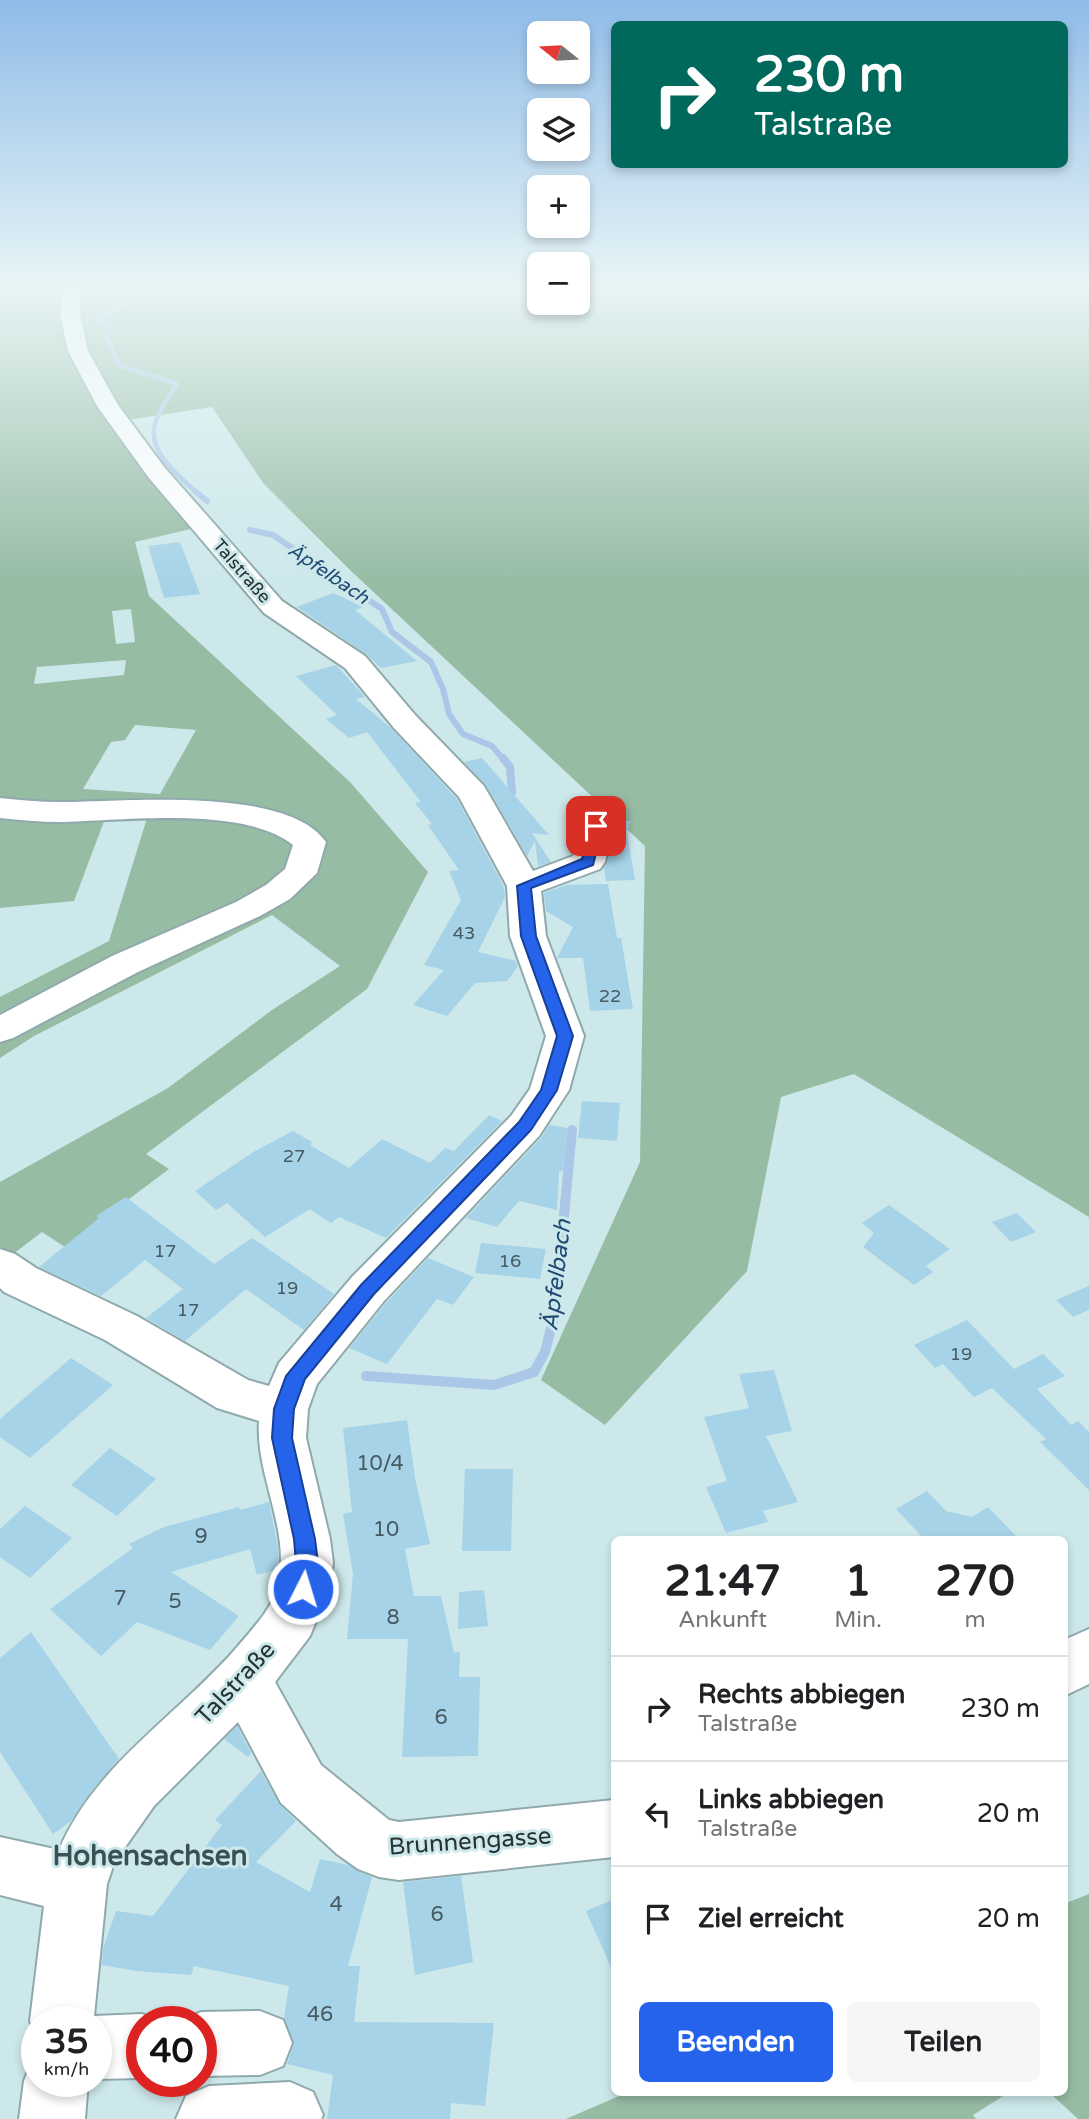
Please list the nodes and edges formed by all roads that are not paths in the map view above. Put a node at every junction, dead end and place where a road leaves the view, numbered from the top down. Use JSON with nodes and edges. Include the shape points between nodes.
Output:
{"nodes":[{"id":1,"x":96,"y":385,"type":"edge"},
{"id":2,"x":0,"y":808,"type":"edge"},
{"id":3,"x":600,"y":810,"type":"dead end"},
{"id":4,"x":524,"y":886,"type":"junction"},
{"id":5,"x":0,"y":1030,"type":"edge"},
{"id":6,"x":0,"y":1265,"type":"edge"},
{"id":7,"x":284,"y":1409,"type":"junction"},
{"id":8,"x":1089,"y":1653,"type":"edge"},
{"id":9,"x":1068,"y":1668,"type":"edge"},
{"id":10,"x":244,"y":1679,"type":"junction"},
{"id":11,"x":611,"y":1829,"type":"edge"},
{"id":12,"x":0,"y":1866,"type":"edge"},
{"id":13,"x":77,"y":1884,"type":"junction"},
{"id":14,"x":64,"y":2006,"type":"edge"},
{"id":15,"x":54,"y":2097,"type":"edge"},
{"id":16,"x":290,"y":2115,"type":"dead end"},
{"id":17,"x":52,"y":2119,"type":"edge"},
{"id":18,"x":209,"y":2119,"type":"edge"}],
"edges":[{"from":1,"to":4,"type":"street","name":"Talstraße","via":[[157,473],[273,607],[355,662],[473,793]]},
{"from":2,"to":5,"type":"street","via":[[220,813],[283,824],[310,842],[300,873],[278,892],[125,964]]},
{"from":3,"to":4,"type":"street","via":[[588,862]]},
{"from":4,"to":7,"type":"street","name":"Talstraße","via":[[528,936],[565,1036],[549,1090],[525,1126],[368,1289],[296,1376]]},
{"from":6,"to":7,"type":"street","via":[[20,1280],[121,1328],[234,1395]]},
{"from":7,"to":10,"type":"street","name":"Talstraße","via":[[282,1438],[307,1563],[291,1619]]},
{"from":8,"to":9,"type":"street"},
{"from":10,"to":11,"type":"street","name":"Brunnengasse","via":[[301,1784],[379,1848],[399,1851]]},
{"from":10,"to":13,"type":"street","name":"Talstraße","via":[[134,1787],[89,1850]]},
{"from":12,"to":13,"type":"street"},
{"from":13,"to":14,"type":"street","name":"Talstraße"},
{"from":15,"to":17,"type":"street"},
{"from":16,"to":18,"type":"street"}]}
